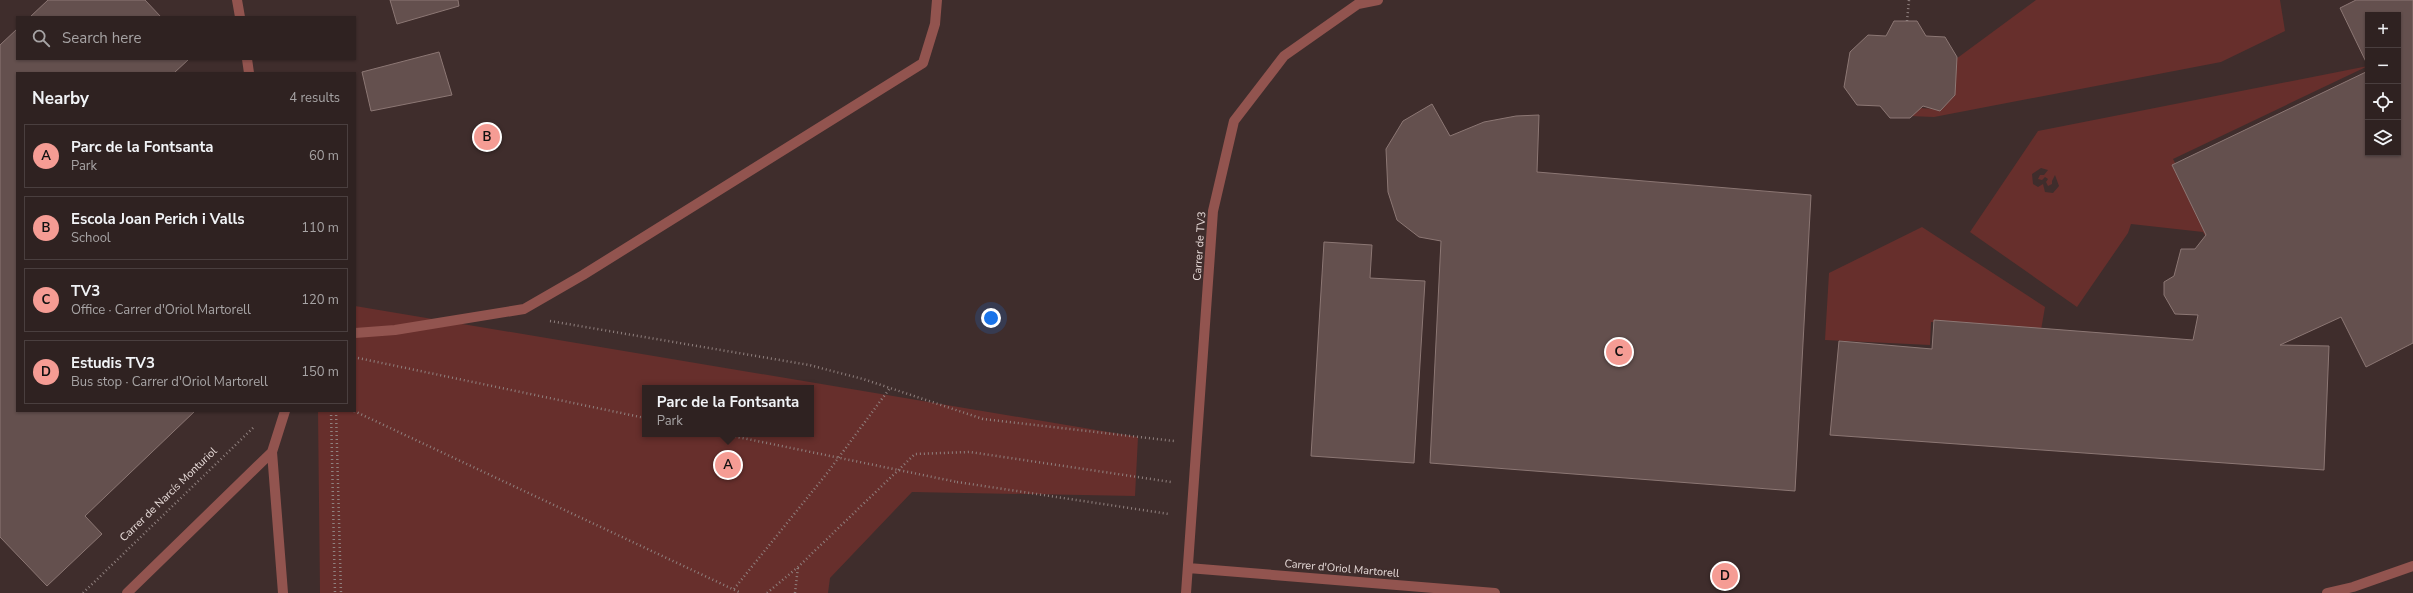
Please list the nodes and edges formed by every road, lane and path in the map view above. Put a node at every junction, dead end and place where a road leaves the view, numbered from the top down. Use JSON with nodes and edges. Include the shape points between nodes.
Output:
{"nodes":[{"id":1,"x":237,"y":0,"type":"edge"},
{"id":2,"x":937,"y":0,"type":"edge"},
{"id":3,"x":1378,"y":0,"type":"edge"},
{"id":4,"x":1909,"y":0,"type":"edge"},
{"id":5,"x":240,"y":16,"type":"edge"},
{"id":6,"x":1907,"y":21,"type":"dead end"},
{"id":7,"x":247,"y":60,"type":"edge"},
{"id":8,"x":249,"y":72,"type":"edge"},
{"id":9,"x":524,"y":309,"type":"junction"},
{"id":10,"x":356,"y":333,"type":"edge"},
{"id":11,"x":356,"y":357,"type":"edge"},
{"id":12,"x":890,"y":388,"type":"junction"},
{"id":13,"x":285,"y":412,"type":"edge"},
{"id":14,"x":331,"y":412,"type":"edge"},
{"id":15,"x":336,"y":412,"type":"edge"},
{"id":16,"x":356,"y":412,"type":"edge"},
{"id":17,"x":642,"y":417,"type":"edge"},
{"id":18,"x":259,"y":421,"type":"dead end"},
{"id":19,"x":737,"y":437,"type":"edge"},
{"id":20,"x":1197,"y":444,"type":"junction"},
{"id":21,"x":272,"y":452,"type":"junction"},
{"id":22,"x":1194,"y":486,"type":"junction"},
{"id":23,"x":1192,"y":517,"type":"junction"},
{"id":24,"x":2413,"y":566,"type":"edge"},
{"id":25,"x":798,"y":567,"type":"junction"},
{"id":26,"x":1188,"y":568,"type":"junction"},
{"id":27,"x":734,"y":589,"type":"junction"},
{"id":28,"x":83,"y":593,"type":"edge"},
{"id":29,"x":127,"y":593,"type":"edge"},
{"id":30,"x":283,"y":593,"type":"edge"},
{"id":31,"x":335,"y":593,"type":"edge"},
{"id":32,"x":341,"y":593,"type":"edge"},
{"id":33,"x":741,"y":593,"type":"edge"},
{"id":34,"x":767,"y":593,"type":"edge"},
{"id":35,"x":795,"y":593,"type":"edge"},
{"id":36,"x":1186,"y":593,"type":"edge"},
{"id":37,"x":1495,"y":593,"type":"edge"},
{"id":38,"x":2327,"y":593,"type":"edge"}],
"edges":[{"from":1,"to":5,"type":"street"},
{"from":2,"to":9,"type":"street","via":[[935,24],[923,63],[583,275]]},
{"from":3,"to":20,"type":"street","name":"Carrer de TV3","via":[[1358,4],[1284,56],[1234,121],[1213,211]]},
{"from":4,"to":6,"type":"path"},
{"from":7,"to":8,"type":"street"},
{"from":9,"to":10,"type":"street","via":[[395,330]]},
{"from":9,"to":12,"type":"path","via":[[550,321],[809,365]]},
{"from":11,"to":17,"type":"path"},
{"from":12,"to":20,"type":"path","via":[[982,419]]},
{"from":12,"to":27,"type":"path","via":[[828,472]]},
{"from":13,"to":21,"type":"street"},
{"from":14,"to":31,"type":"path"},
{"from":15,"to":32,"type":"path"},
{"from":16,"to":27,"type":"path"},
{"from":18,"to":28,"type":"path","name":"Carrer de Narcís Monturiol"},
{"from":19,"to":23,"type":"path","bridge":true,"via":[[958,482]]},
{"from":20,"to":22,"type":"street","name":"Carrer de TV3"},
{"from":21,"to":29,"type":"street"},
{"from":21,"to":30,"type":"street"},
{"from":22,"to":23,"type":"street","name":"Carrer de TV3"},
{"from":22,"to":25,"type":"path","via":[[970,452],[915,454]]},
{"from":23,"to":26,"type":"street","name":"Carrer de TV3"},
{"from":24,"to":38,"type":"street"},
{"from":25,"to":34,"type":"path"},
{"from":25,"to":35,"type":"path"},
{"from":26,"to":36,"type":"street","name":"Carrer de TV3"},
{"from":26,"to":37,"type":"street","name":"Carrer d'Oriol Martorell"},
{"from":27,"to":33,"type":"path"}]}
